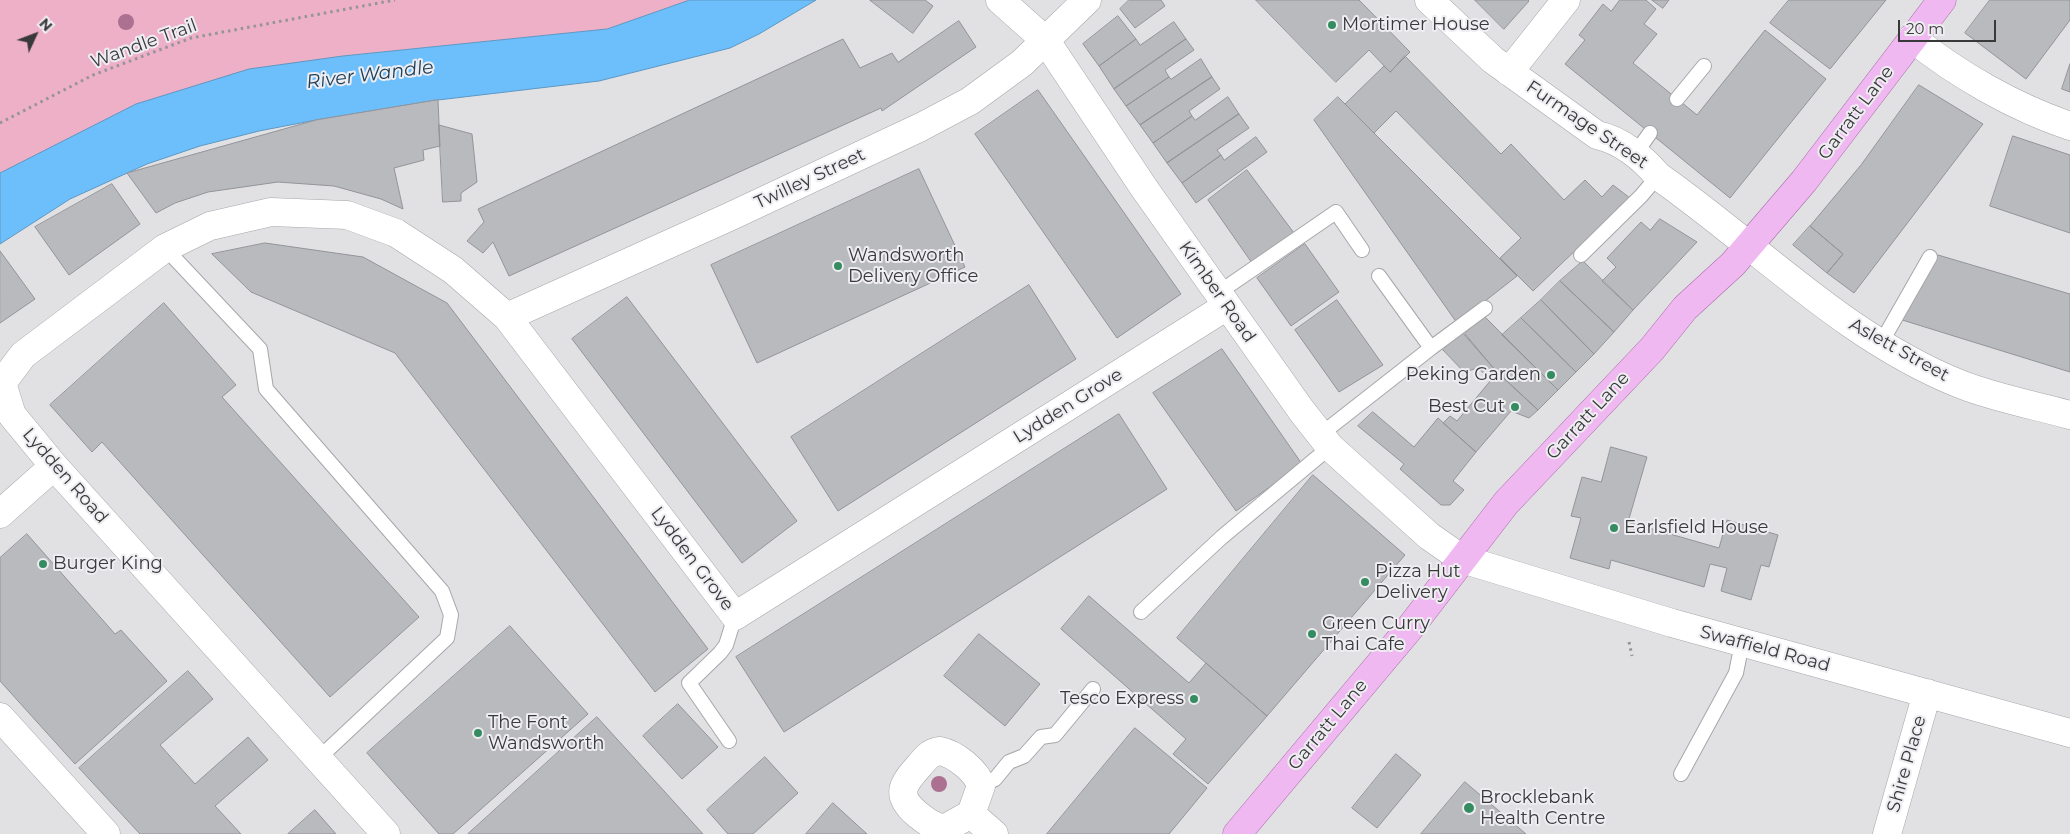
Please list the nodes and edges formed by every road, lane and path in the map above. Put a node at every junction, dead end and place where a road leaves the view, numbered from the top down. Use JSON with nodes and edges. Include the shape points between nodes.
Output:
{"nodes":[{"id":1,"x":395,"y":0,"type":"edge"},
{"id":2,"x":1000,"y":0,"type":"edge"},
{"id":3,"x":1087,"y":0,"type":"edge"},
{"id":4,"x":1429,"y":0,"type":"edge"},
{"id":5,"x":1566,"y":0,"type":"edge"},
{"id":6,"x":1942,"y":0,"type":"edge"},
{"id":7,"x":1912,"y":38,"type":"junction"},
{"id":8,"x":1046,"y":41,"type":"junction"},
{"id":9,"x":1704,"y":66,"type":"dead end"},
{"id":10,"x":1509,"y":72,"type":"junction"},
{"id":11,"x":1677,"y":99,"type":"dead end"},
{"id":12,"x":0,"y":123,"type":"edge"},
{"id":13,"x":2070,"y":126,"type":"edge"},
{"id":14,"x":1650,"y":133,"type":"dead end"},
{"id":15,"x":1635,"y":154,"type":"junction"},
{"id":16,"x":1658,"y":176,"type":"junction"},
{"id":17,"x":311,"y":212,"type":"joint"},
{"id":18,"x":1749,"y":246,"type":"junction"},
{"id":19,"x":165,"y":248,"type":"junction"},
{"id":20,"x":1362,"y":250,"type":"dead end"},
{"id":21,"x":1581,"y":255,"type":"dead end"},
{"id":22,"x":1930,"y":257,"type":"dead end"},
{"id":23,"x":1379,"y":276,"type":"dead end"},
{"id":24,"x":1222,"y":299,"type":"junction"},
{"id":25,"x":1485,"y":308,"type":"dead end"},
{"id":26,"x":507,"y":317,"type":"junction"},
{"id":27,"x":1881,"y":343,"type":"junction"},
{"id":28,"x":1431,"y":348,"type":"junction"},
{"id":29,"x":1,"y":382,"type":"edge"},
{"id":30,"x":2070,"y":415,"type":"edge"},
{"id":31,"x":1325,"y":441,"type":"junction"},
{"id":32,"x":54,"y":466,"type":"junction"},
{"id":33,"x":0,"y":514,"type":"edge"},
{"id":34,"x":1462,"y":559,"type":"junction"},
{"id":35,"x":1141,"y":612,"type":"dead end"},
{"id":36,"x":735,"y":616,"type":"junction"},
{"id":37,"x":1742,"y":643,"type":"junction"},
{"id":38,"x":1094,"y":689,"type":"dead end"},
{"id":39,"x":1927,"y":693,"type":"junction"},
{"id":40,"x":0,"y":717,"type":"edge"},
{"id":41,"x":2070,"y":733,"type":"edge"},
{"id":42,"x":730,"y":742,"type":"dead end"},
{"id":43,"x":318,"y":759,"type":"junction"},
{"id":44,"x":1681,"y":774,"type":"dead end"},
{"id":45,"x":981,"y":786,"type":"junction"},
{"id":46,"x":971,"y":814,"type":"junction"},
{"id":47,"x":943,"y":832,"type":"edge"},
{"id":48,"x":106,"y":834,"type":"edge"},
{"id":49,"x":386,"y":834,"type":"edge"},
{"id":50,"x":994,"y":834,"type":"edge"},
{"id":51,"x":1237,"y":834,"type":"edge"},
{"id":52,"x":1887,"y":834,"type":"edge"}],
"edges":[{"from":1,"to":12,"type":"path","name":"Wandle Trail","via":[[192,38],[94,75]]},
{"from":2,"to":8,"type":"street","name":"Kimber Road"},
{"from":3,"to":8,"type":"street","name":"Twilley Street"},
{"from":4,"to":10,"type":"street","name":"Furmage Street"},
{"from":5,"to":10,"type":"street"},
{"from":6,"to":7,"type":"main road","name":"Garratt Lane"},
{"from":7,"to":13,"type":"street","via":[[1931,53],[2013,102]]},
{"from":7,"to":18,"type":"main road","name":"Garratt Lane","via":[[1804,181]]},
{"from":8,"to":24,"type":"street","name":"Kimber Road"},
{"from":8,"to":26,"type":"street","name":"Twilley Street","via":[[970,101],[921,127]]},
{"from":9,"to":11,"type":"lane"},
{"from":10,"to":15,"type":"street","name":"Furmage Street","via":[[1597,135],[1611,138]]},
{"from":14,"to":15,"type":"lane"},
{"from":15,"to":16,"type":"street","name":"Furmage Street"},
{"from":16,"to":18,"type":"street","name":"Furmage Street"},
{"from":16,"to":21,"type":"lane"},
{"from":17,"to":19,"type":"street","name":"Lydden Road","via":[[271,212],[210,226]]},
{"from":17,"to":26,"type":"street","name":"Lydden Grove","via":[[346,215],[396,233],[453,270]]},
{"from":18,"to":27,"type":"street","name":"Aslett Street","via":[[1831,310]]},
{"from":18,"to":34,"type":"main road","name":"Garratt Lane","via":[[1685,308],[1652,349],[1515,493]]},
{"from":19,"to":29,"type":"street","name":"Lydden Road","via":[[23,355]]},
{"from":19,"to":43,"type":"lane","via":[[260,350],[266,389],[442,591],[451,615],[447,638]]},
{"from":20,"to":24,"type":"lane","via":[[1336,212]]},
{"from":22,"to":27,"type":"lane"},
{"from":23,"to":28,"type":"lane"},
{"from":24,"to":31,"type":"street","name":"Kimber Road"},
{"from":24,"to":36,"type":"street","name":"Lydden Grove"},
{"from":25,"to":28,"type":"lane"},
{"from":26,"to":36,"type":"street","name":"Lydden Grove"},
{"from":27,"to":30,"type":"street","name":"Aslett Street","via":[[1961,385]]},
{"from":28,"to":31,"type":"lane"},
{"from":29,"to":32,"type":"street","name":"Lydden Road","via":[[12,415]]},
{"from":31,"to":34,"type":"street","name":"Kimber Road","via":[[1429,536]]},
{"from":31,"to":35,"type":"lane"},
{"from":32,"to":33,"type":"street"},
{"from":32,"to":43,"type":"street","name":"Lydden Road"},
{"from":34,"to":37,"type":"street","name":"Swaffield Road"},
{"from":34,"to":51,"type":"main road","name":"Garratt Lane","via":[[1409,629]]},
{"from":36,"to":42,"type":"lane","via":[[726,645],[689,683]]},
{"from":37,"to":39,"type":"street","name":"Swaffield Road"},
{"from":37,"to":44,"type":"lane","via":[[1736,673]]},
{"from":38,"to":45,"type":"lane","via":[[1055,736],[1041,737],[1024,756],[1009,762],[995,779]]},
{"from":39,"to":41,"type":"street","name":"Swaffield Road"},
{"from":39,"to":52,"type":"street","name":"Shire Place"},
{"from":40,"to":48,"type":"street"},
{"from":43,"to":49,"type":"street","name":"Lydden Road"},
{"from":45,"to":46,"type":"street"},
{"from":45,"to":47,"type":"street","via":[[975,774],[953,755],[940,751],[929,755],[906,781],[903,793],[907,805]]},
{"from":46,"to":47,"type":"street"},
{"from":46,"to":50,"type":"street"}]}
